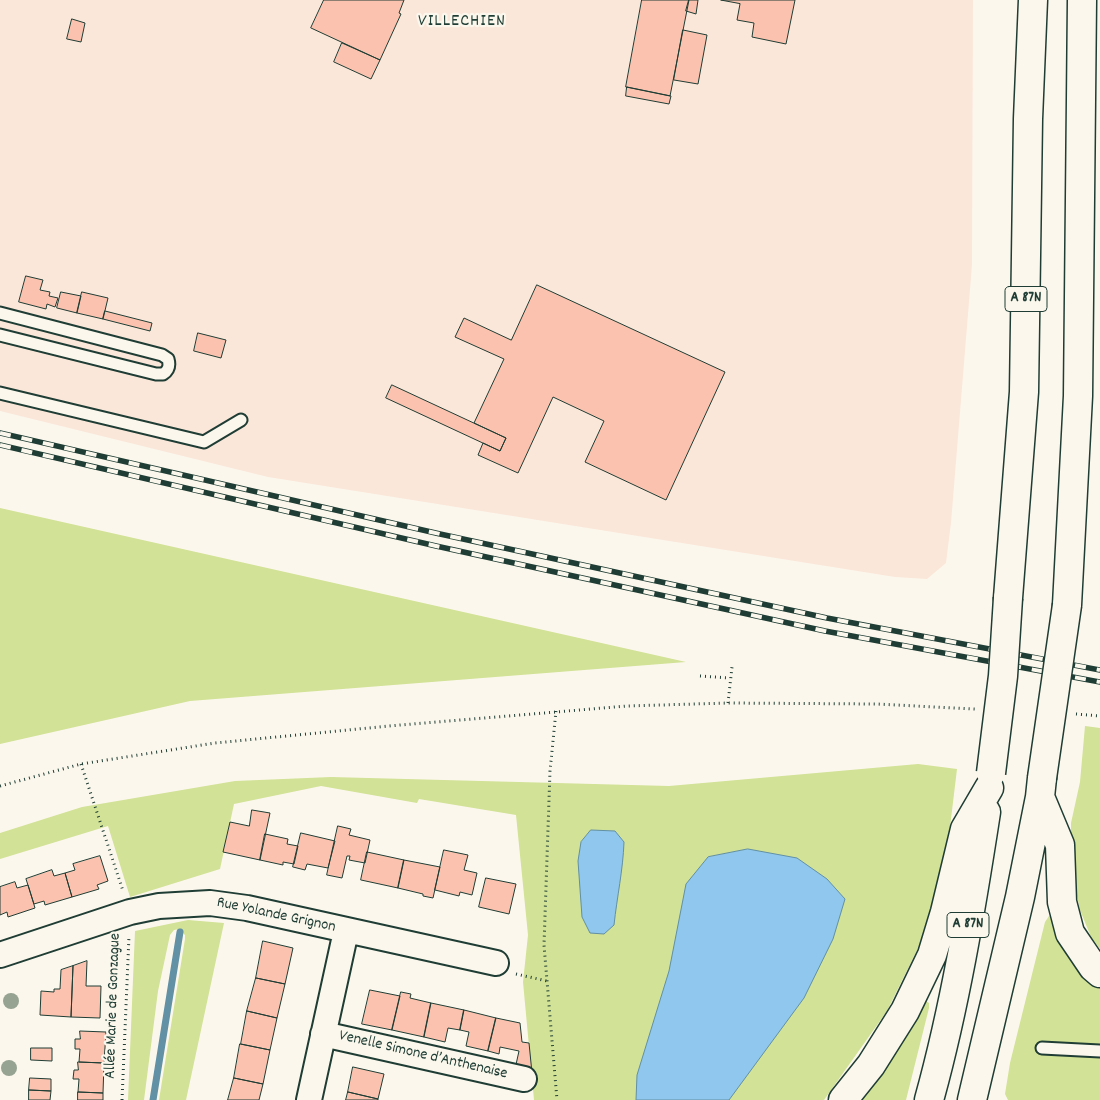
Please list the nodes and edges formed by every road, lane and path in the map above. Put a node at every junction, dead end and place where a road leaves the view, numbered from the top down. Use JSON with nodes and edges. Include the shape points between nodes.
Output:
{"nodes":[{"id":1,"x":1033,"y":0,"type":"edge"},
{"id":2,"x":1082,"y":0,"type":"edge"},
{"id":3,"x":0,"y":313,"type":"edge"},
{"id":4,"x":0,"y":335,"type":"edge"},
{"id":5,"x":0,"y":393,"type":"edge"},
{"id":6,"x":241,"y":420,"type":"dead end"},
{"id":7,"x":732,"y":667,"type":"dead end"},
{"id":8,"x":700,"y":676,"type":"dead end"},
{"id":9,"x":730,"y":678,"type":"junction"},
{"id":10,"x":728,"y":703,"type":"junction"},
{"id":11,"x":959,"y":708,"type":"dead end"},
{"id":12,"x":556,"y":711,"type":"junction"},
{"id":13,"x":1094,"y":715,"type":"dead end"},
{"id":14,"x":1100,"y":716,"type":"edge"},
{"id":15,"x":82,"y":764,"type":"junction"},
{"id":16,"x":990,"y":780,"type":"junction"},
{"id":17,"x":0,"y":786,"type":"edge"},
{"id":18,"x":1041,"y":787,"type":"junction"},
{"id":19,"x":130,"y":912,"type":"junction"},
{"id":20,"x":346,"y":931,"type":"junction"},
{"id":21,"x":0,"y":955,"type":"edge"},
{"id":22,"x":496,"y":963,"type":"joint"},
{"id":23,"x":1100,"y":973,"type":"edge"},
{"id":24,"x":547,"y":981,"type":"junction"},
{"id":25,"x":323,"y":1034,"type":"junction"},
{"id":26,"x":1042,"y":1048,"type":"dead end"},
{"id":27,"x":1100,"y":1051,"type":"edge"},
{"id":28,"x":524,"y":1079,"type":"dead end"},
{"id":29,"x":122,"y":1100,"type":"edge"},
{"id":30,"x":309,"y":1100,"type":"edge"},
{"id":31,"x":557,"y":1100,"type":"edge"},
{"id":32,"x":843,"y":1100,"type":"edge"},
{"id":33,"x":929,"y":1100,"type":"edge"},
{"id":34,"x":972,"y":1100,"type":"edge"}],
"edges":[{"from":1,"to":16,"type":"highway","number":"A 87N","bridge":true,"via":[[1024,392],[1002,676]]},
{"from":2,"to":18,"type":"highway","number":"A 87N","bridge":true,"via":[[1078,396],[1067,605]]},
{"from":3,"to":4,"type":"lane","via":[[162,355],[168,359],[169,366],[163,374],[156,374]]},
{"from":5,"to":6,"type":"lane","via":[[204,442]]},
{"from":7,"to":9,"type":"path"},
{"from":8,"to":9,"type":"path"},
{"from":9,"to":10,"type":"path"},
{"from":10,"to":11,"type":"path"},
{"from":10,"to":12,"type":"path"},
{"from":12,"to":15,"type":"path","via":[[215,743]]},
{"from":12,"to":24,"type":"path","via":[[550,771],[544,945]]},
{"from":13,"to":14,"type":"path"},
{"from":15,"to":17,"type":"path"},
{"from":15,"to":19,"type":"path"},
{"from":16,"to":32,"type":"highway","via":[[965,829],[946,912],[932,955],[905,1011],[871,1065]]},
{"from":16,"to":33,"type":"highway","number":"A 87N","via":[[970,915],[940,1062]]},
{"from":18,"to":23,"type":"highway","via":[[1060,845],[1062,902],[1070,933]]},
{"from":18,"to":34,"type":"highway","number":"A 87N","via":[[1020,898]]},
{"from":19,"to":20,"type":"street","name":"Rue Yolande Grignon","via":[[159,906],[210,903],[247,908]]},
{"from":19,"to":21,"type":"street","name":"Rue Yolande Grignon"},
{"from":19,"to":29,"type":"path","name":"Allée Marie de Gonzague"},
{"from":20,"to":22,"type":"street","name":"Rue Yolande Grignon"},
{"from":20,"to":25,"type":"street"},
{"from":22,"to":24,"type":"path","via":[[502,971]]},
{"from":24,"to":31,"type":"path"},
{"from":25,"to":28,"type":"street","name":"Venelle Simone d’Anthenaise"},
{"from":25,"to":30,"type":"street"},
{"from":26,"to":27,"type":"lane"}]}
